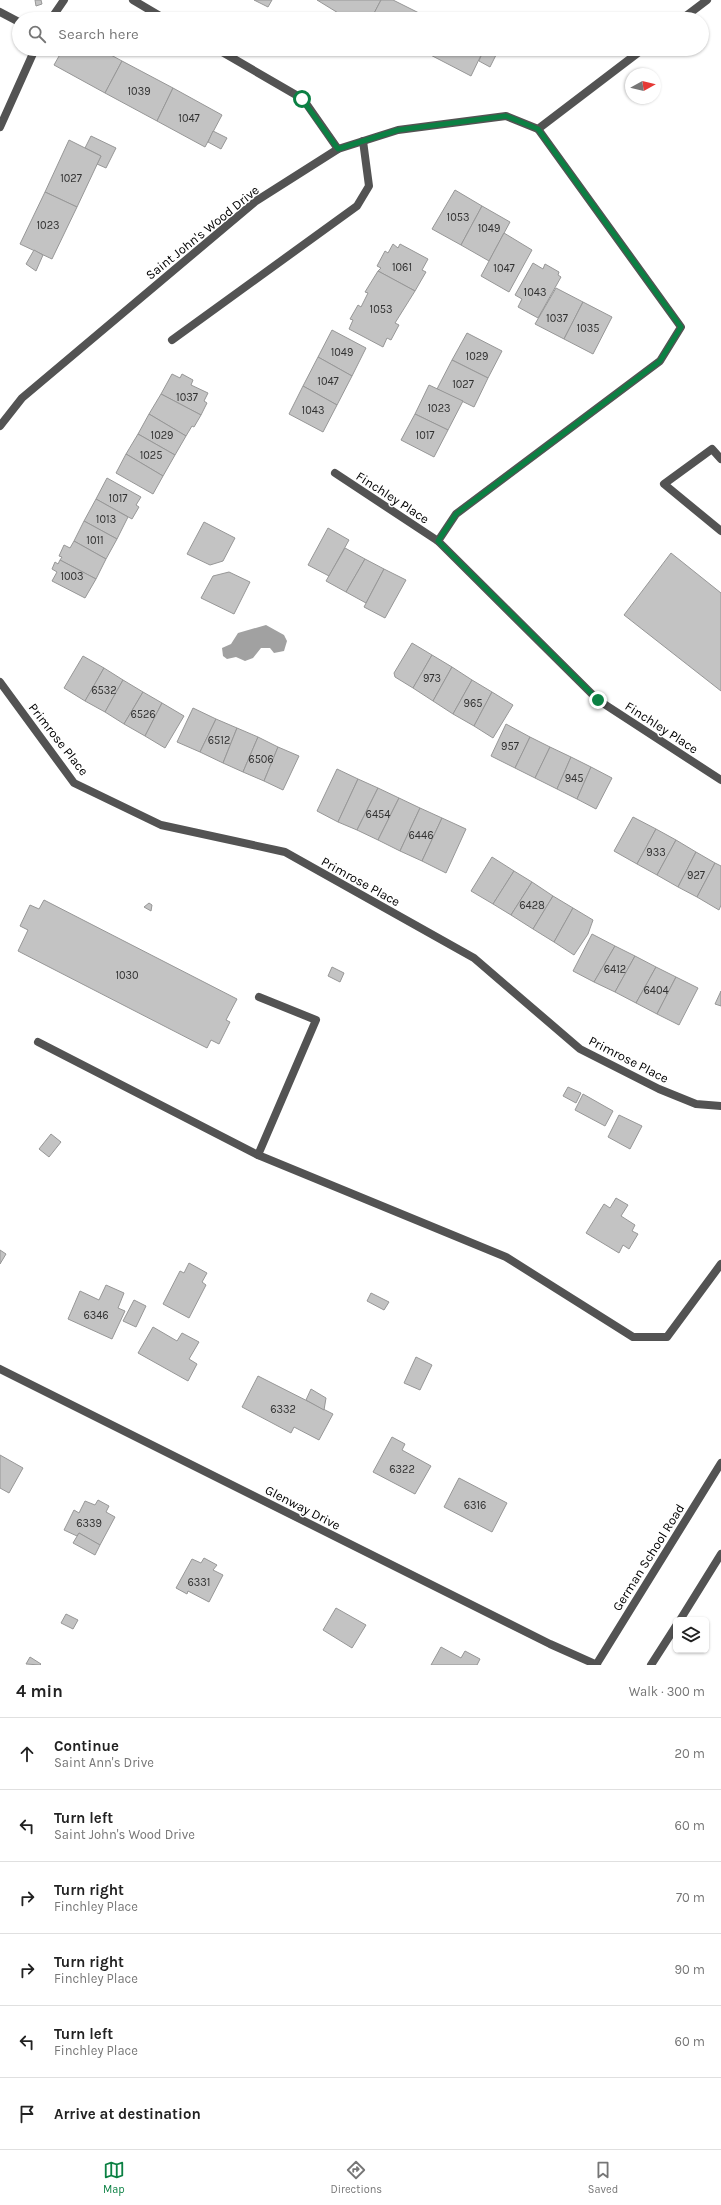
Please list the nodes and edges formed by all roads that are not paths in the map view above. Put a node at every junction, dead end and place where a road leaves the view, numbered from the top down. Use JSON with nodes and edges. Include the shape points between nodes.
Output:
{"nodes":[{"id":1,"x":64,"y":0,"type":"edge"},
{"id":2,"x":133,"y":0,"type":"edge"},
{"id":3,"x":707,"y":0,"type":"edge"},
{"id":4,"x":0,"y":12,"type":"edge"},
{"id":5,"x":56,"y":12,"type":"edge"},
{"id":6,"x":154,"y":12,"type":"edge"},
{"id":7,"x":691,"y":12,"type":"edge"},
{"id":8,"x":12,"y":18,"type":"edge"},
{"id":9,"x":32,"y":56,"type":"edge"},
{"id":10,"x":229,"y":56,"type":"edge"},
{"id":11,"x":634,"y":56,"type":"edge"},
{"id":12,"x":0,"y":127,"type":"edge"},
{"id":13,"x":538,"y":129,"type":"junction"},
{"id":14,"x":363,"y":141,"type":"junction"},
{"id":15,"x":338,"y":149,"type":"junction"},
{"id":16,"x":172,"y":340,"type":"dead end"},
{"id":17,"x":0,"y":426,"type":"edge"},
{"id":18,"x":721,"y":459,"type":"edge"},
{"id":19,"x":335,"y":473,"type":"dead end"},
{"id":20,"x":721,"y":531,"type":"edge"},
{"id":21,"x":438,"y":541,"type":"junction"},
{"id":22,"x":0,"y":682,"type":"edge"},
{"id":23,"x":721,"y":780,"type":"edge"},
{"id":24,"x":259,"y":997,"type":"dead end"},
{"id":25,"x":38,"y":1042,"type":"dead end"},
{"id":26,"x":721,"y":1106,"type":"edge"},
{"id":27,"x":258,"y":1155,"type":"junction"},
{"id":28,"x":721,"y":1264,"type":"edge"},
{"id":29,"x":0,"y":1369,"type":"edge"},
{"id":30,"x":721,"y":1462,"type":"edge"},
{"id":31,"x":721,"y":1554,"type":"edge"},
{"id":32,"x":682,"y":1617,"type":"edge"},
{"id":33,"x":673,"y":1631,"type":"edge"},
{"id":34,"x":596,"y":1665,"type":"edge"},
{"id":35,"x":651,"y":1665,"type":"edge"}],
"edges":[{"from":1,"to":5,"type":"street"},
{"from":2,"to":6,"type":"street"},
{"from":3,"to":7,"type":"street"},
{"from":4,"to":8,"type":"street"},
{"from":9,"to":12,"type":"street"},
{"from":10,"to":15,"type":"street","via":[[302,99]]},
{"from":11,"to":13,"type":"street"},
{"from":13,"to":14,"type":"street","name":"Saint John's Wood Drive","via":[[506,116],[398,130]]},
{"from":13,"to":21,"type":"street","via":[[681,327],[660,361],[456,514]]},
{"from":14,"to":15,"type":"street","name":"Saint John's Wood Drive"},
{"from":14,"to":16,"type":"street","via":[[369,186],[357,206]]},
{"from":15,"to":17,"type":"street","name":"Saint John's Wood Drive","via":[[256,201],[22,398]]},
{"from":18,"to":20,"type":"street","via":[[712,449],[664,484]]},
{"from":19,"to":21,"type":"street","name":"Finchley Place"},
{"from":21,"to":23,"type":"street","name":"Finchley Place","via":[[598,700]]},
{"from":22,"to":26,"type":"street","name":"Primrose Place","via":[[74,783],[161,825],[285,852],[474,958],[580,1049],[696,1104]]},
{"from":24,"to":27,"type":"street","via":[[316,1020]]},
{"from":25,"to":27,"type":"street"},
{"from":27,"to":28,"type":"street","via":[[506,1257],[633,1337],[667,1337]]},
{"from":29,"to":34,"type":"street","name":"Glenway Drive"},
{"from":30,"to":34,"type":"street","name":"German School Road"},
{"from":31,"to":32,"type":"street"},
{"from":33,"to":35,"type":"street"}]}
